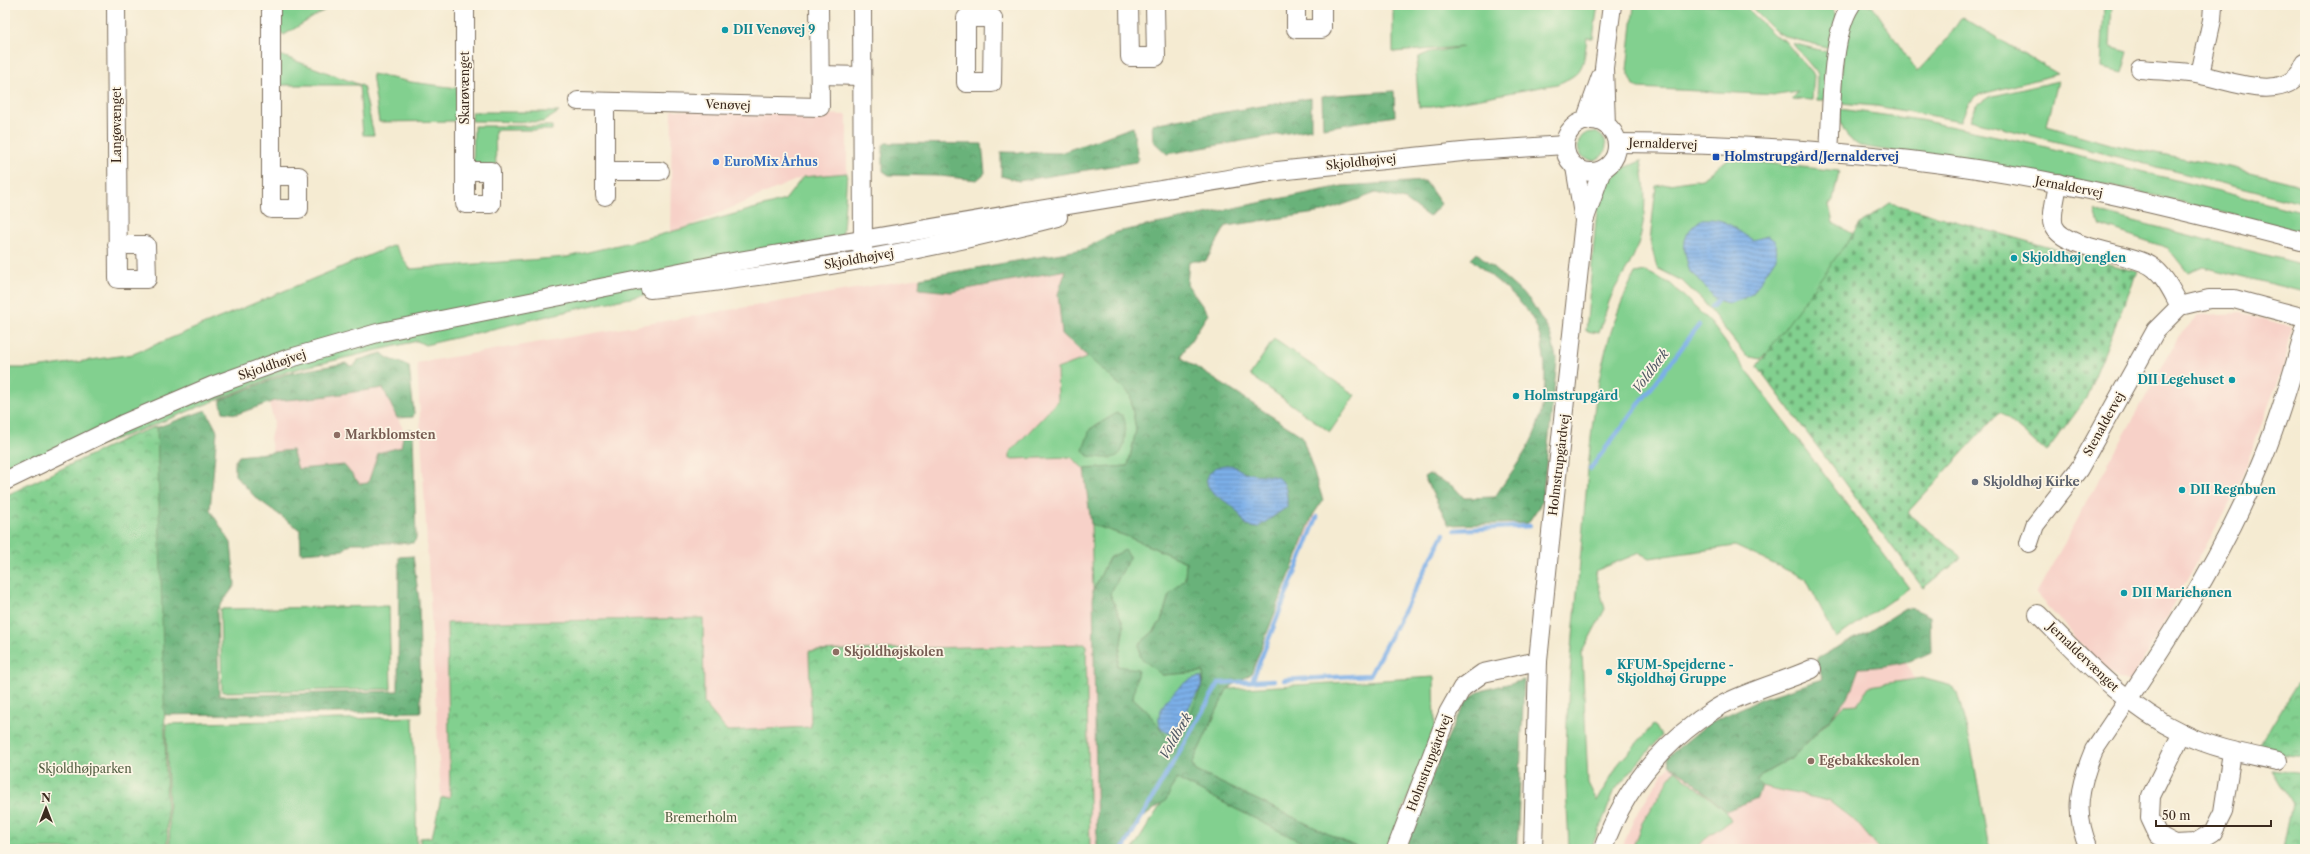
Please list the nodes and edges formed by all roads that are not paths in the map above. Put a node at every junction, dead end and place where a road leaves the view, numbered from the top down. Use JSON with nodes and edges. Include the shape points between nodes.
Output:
{"nodes":[{"id":1,"x":116,"y":5,"type":"edge"},
{"id":2,"x":271,"y":5,"type":"edge"},
{"id":3,"x":464,"y":5,"type":"edge"},
{"id":4,"x":819,"y":5,"type":"edge"},
{"id":5,"x":862,"y":5,"type":"edge"},
{"id":6,"x":1129,"y":5,"type":"edge"},
{"id":7,"x":1155,"y":5,"type":"edge"},
{"id":8,"x":1296,"y":5,"type":"edge"},
{"id":9,"x":1322,"y":5,"type":"edge"},
{"id":10,"x":1612,"y":5,"type":"edge"},
{"id":11,"x":1851,"y":5,"type":"edge"},
{"id":12,"x":2213,"y":5,"type":"edge"},
{"id":13,"x":2305,"y":63,"type":"edge"},
{"id":14,"x":1604,"y":68,"type":"junction"},
{"id":15,"x":2140,"y":69,"type":"dead end"},
{"id":16,"x":2200,"y":74,"type":"junction"},
{"id":17,"x":820,"y":75,"type":"junction"},
{"id":18,"x":862,"y":76,"type":"junction"},
{"id":19,"x":578,"y":101,"type":"dead end"},
{"id":20,"x":605,"y":102,"type":"junction"},
{"id":21,"x":1585,"y":121,"type":"junction"},
{"id":22,"x":1606,"y":125,"type":"junction"},
{"id":23,"x":1617,"y":143,"type":"junction"},
{"id":24,"x":1565,"y":145,"type":"junction"},
{"id":25,"x":1829,"y":152,"type":"junction"},
{"id":26,"x":1575,"y":167,"type":"junction"},
{"id":27,"x":1602,"y":170,"type":"junction"},
{"id":28,"x":465,"y":171,"type":"dead end"},
{"id":29,"x":605,"y":171,"type":"junction"},
{"id":30,"x":660,"y":171,"type":"dead end"},
{"id":31,"x":272,"y":176,"type":"dead end"},
{"id":32,"x":2058,"y":183,"type":"junction"},
{"id":33,"x":1159,"y":191,"type":"junction"},
{"id":34,"x":605,"y":196,"type":"dead end"},
{"id":35,"x":1584,"y":221,"type":"junction"},
{"id":36,"x":863,"y":240,"type":"junction"},
{"id":37,"x":2305,"y":242,"type":"edge"},
{"id":38,"x":117,"y":245,"type":"dead end"},
{"id":39,"x":863,"y":259,"type":"junction"},
{"id":40,"x":554,"y":298,"type":"junction"},
{"id":41,"x":2180,"y":306,"type":"junction"},
{"id":42,"x":2305,"y":318,"type":"edge"},
{"id":43,"x":2305,"y":329,"type":"edge"},
{"id":44,"x":5,"y":480,"type":"edge"},
{"id":45,"x":2029,"y":543,"type":"dead end"},
{"id":46,"x":2038,"y":614,"type":"dead end"},
{"id":47,"x":1538,"y":661,"type":"junction"},
{"id":48,"x":1812,"y":669,"type":"dead end"},
{"id":49,"x":2128,"y":701,"type":"junction"},
{"id":50,"x":2182,"y":733,"type":"junction"},
{"id":51,"x":2232,"y":752,"type":"junction"},
{"id":52,"x":2278,"y":761,"type":"dead end"},
{"id":53,"x":1396,"y":849,"type":"edge"},
{"id":54,"x":1533,"y":849,"type":"edge"},
{"id":55,"x":1603,"y":849,"type":"edge"},
{"id":56,"x":2088,"y":849,"type":"edge"}],
"edges":[{"from":1,"to":38,"type":"street","name":"Langøvænget"},
{"from":2,"to":31,"type":"street"},
{"from":3,"to":28,"type":"street","name":"Skarøvænget"},
{"from":4,"to":17,"type":"street","name":"Venøvej"},
{"from":5,"to":18,"type":"street"},
{"from":6,"to":7,"type":"street","via":[[1130,56],[1156,56]]},
{"from":8,"to":9,"type":"street","via":[[1296,29],[1322,29]]},
{"from":10,"to":14,"type":"street"},
{"from":11,"to":25,"type":"street","via":[[1844,15],[1837,52]]},
{"from":12,"to":16,"type":"street"},
{"from":13,"to":16,"type":"street","via":[[2290,82],[2271,89],[2245,86]]},
{"from":14,"to":21,"type":"street"},
{"from":14,"to":22,"type":"street"},
{"from":15,"to":16,"type":"street"},
{"from":17,"to":18,"type":"street"},
{"from":17,"to":20,"type":"street","name":"Venøvej","via":[[820,107]]},
{"from":18,"to":36,"type":"street"},
{"from":19,"to":20,"type":"street","name":"Venøvej"},
{"from":20,"to":29,"type":"street"},
{"from":21,"to":22,"type":"street","via":[[1597,121]]},
{"from":21,"to":24,"type":"street","via":[[1578,123],[1569,132]]},
{"from":22,"to":23,"type":"street","via":[[1614,133]]},
{"from":23,"to":25,"type":"street","name":"Jernaldervej","via":[[1668,143]]},
{"from":23,"to":27,"type":"street","via":[[1612,162]]},
{"from":24,"to":26,"type":"street","via":[[1566,155]]},
{"from":24,"to":33,"type":"street","name":"Skjoldhøjvej","via":[[1277,171]]},
{"from":25,"to":32,"type":"street","name":"Jernaldervej","via":[[1944,165]]},
{"from":26,"to":27,"type":"street","via":[[1589,172]]},
{"from":26,"to":35,"type":"street","name":"Holmstrupgårdvej"},
{"from":27,"to":35,"type":"street","name":"Holmstrupgårdvej"},
{"from":29,"to":30,"type":"street"},
{"from":29,"to":34,"type":"street"},
{"from":32,"to":37,"type":"street","name":"Jernaldervej"},
{"from":32,"to":41,"type":"street","via":[[2053,221],[2058,232],[2070,240],[2148,264],[2162,276]]},
{"from":33,"to":36,"type":"street","name":"Skjoldhøjvej"},
{"from":33,"to":39,"type":"street","name":"Skjoldhøjvej","via":[[1003,231]]},
{"from":35,"to":47,"type":"street","name":"Holmstrupgårdvej"},
{"from":36,"to":39,"type":"street"},
{"from":36,"to":40,"type":"street","name":"Skjoldhøjvej","via":[[716,265]]},
{"from":39,"to":40,"type":"street","name":"Skjoldhøjvej","via":[[737,280]]},
{"from":40,"to":44,"type":"street","name":"Skjoldhøjvej","via":[[381,332],[287,359],[212,386],[123,424]]},
{"from":41,"to":42,"type":"street","name":"Stenaldervej","via":[[2209,298],[2234,299]]},
{"from":41,"to":45,"type":"street","name":"Stenaldervej","via":[[2156,330],[2079,469],[2035,525]]},
{"from":43,"to":49,"type":"street","name":"Jernaldervænget","via":[[2263,458],[2219,553],[2189,606]]},
{"from":46,"to":49,"type":"street","name":"Jernaldervænget"},
{"from":47,"to":53,"type":"street","name":"Holmstrupgårdvej","via":[[1483,673],[1462,688],[1448,713]]},
{"from":47,"to":54,"type":"street","name":"Holmstrupgårdvej"},
{"from":48,"to":55,"type":"street","via":[[1722,705],[1680,734],[1654,759],[1631,790],[1612,822]]},
{"from":49,"to":50,"type":"street","name":"Jernaldervænget"},
{"from":49,"to":56,"type":"street","name":"Jernaldervænget","via":[[2094,750],[2082,779],[2079,810]]},
{"from":50,"to":51,"type":"street","name":"Jernaldervænget"},
{"from":50,"to":51,"type":"street","via":[[2151,796],[2150,818],[2158,835],[2175,844],[2195,843],[2213,832],[2223,812]]},
{"from":51,"to":52,"type":"street","name":"Jernaldervænget"}]}
